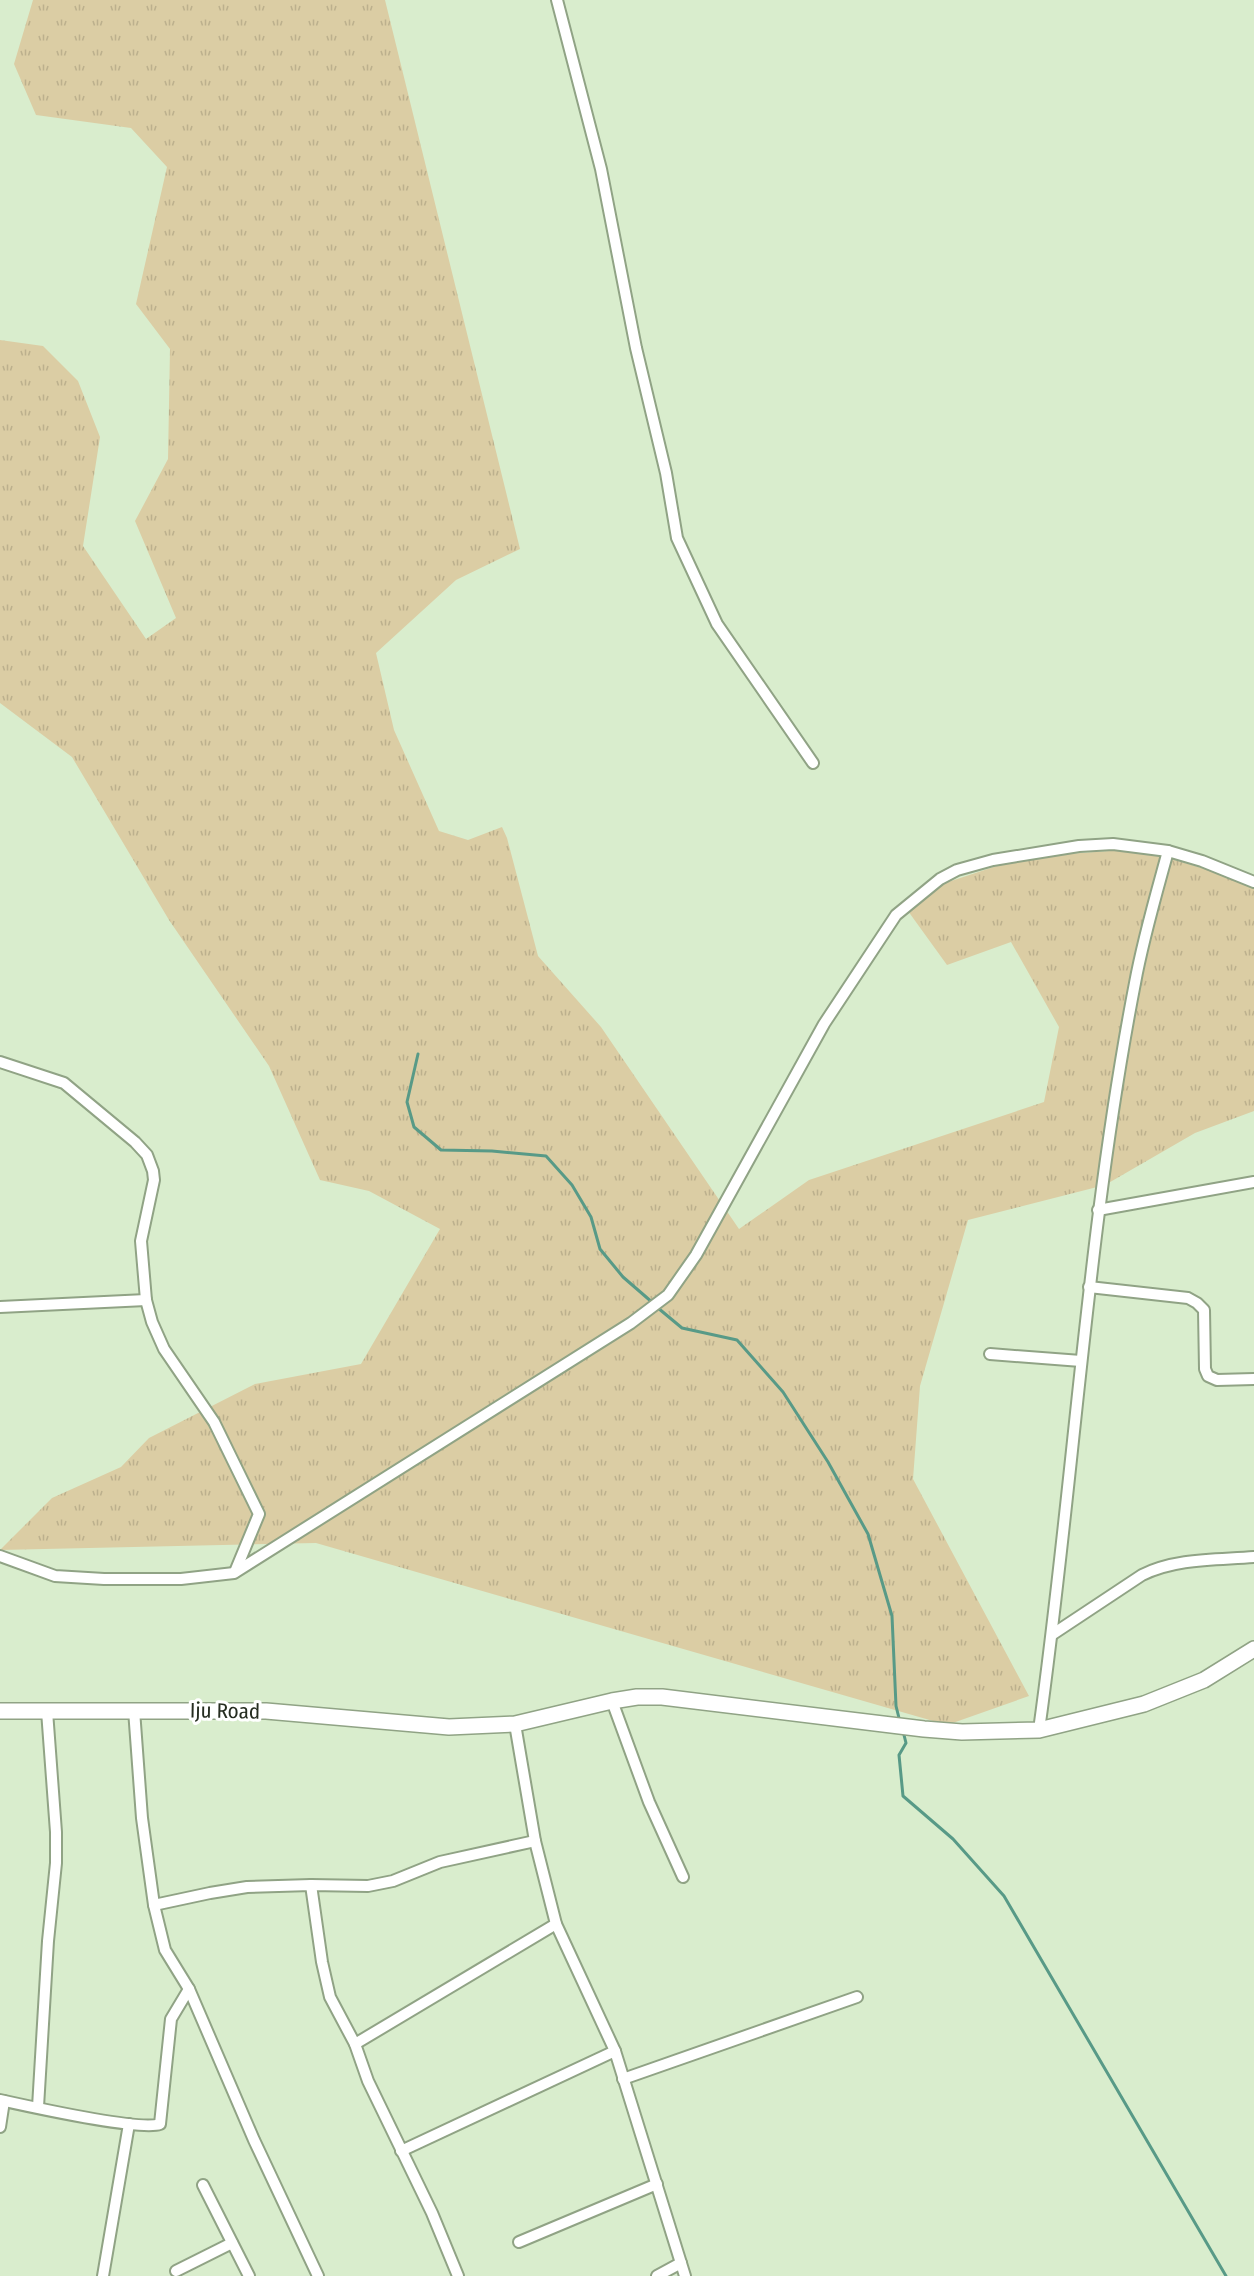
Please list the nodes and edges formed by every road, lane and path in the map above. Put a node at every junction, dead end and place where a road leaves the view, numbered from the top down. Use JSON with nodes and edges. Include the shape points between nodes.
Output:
{"nodes":[{"id":1,"x":557,"y":0,"type":"edge"},
{"id":2,"x":813,"y":763,"type":"dead end"},
{"id":3,"x":1168,"y":851,"type":"junction"},
{"id":4,"x":1254,"y":882,"type":"edge"},
{"id":5,"x":0,"y":1062,"type":"edge"},
{"id":6,"x":1254,"y":1182,"type":"edge"},
{"id":7,"x":1098,"y":1210,"type":"junction"},
{"id":8,"x":1089,"y":1287,"type":"junction"},
{"id":9,"x":146,"y":1300,"type":"junction"},
{"id":10,"x":0,"y":1307,"type":"edge"},
{"id":11,"x":990,"y":1354,"type":"dead end"},
{"id":12,"x":1081,"y":1361,"type":"junction"},
{"id":13,"x":1254,"y":1378,"type":"edge"},
{"id":14,"x":0,"y":1556,"type":"edge"},
{"id":15,"x":1254,"y":1557,"type":"edge"},
{"id":16,"x":234,"y":1572,"type":"junction"},
{"id":17,"x":1053,"y":1634,"type":"junction"},
{"id":18,"x":1254,"y":1649,"type":"edge"},
{"id":19,"x":612,"y":1701,"type":"junction"},
{"id":20,"x":134,"y":1710,"type":"junction"},
{"id":21,"x":0,"y":1711,"type":"edge"},
{"id":22,"x":47,"y":1711,"type":"junction"},
{"id":23,"x":515,"y":1724,"type":"junction"},
{"id":24,"x":1039,"y":1730,"type":"junction"},
{"id":25,"x":535,"y":1841,"type":"junction"},
{"id":26,"x":683,"y":1877,"type":"dead end"},
{"id":27,"x":311,"y":1885,"type":"junction"},
{"id":28,"x":154,"y":1905,"type":"junction"},
{"id":29,"x":556,"y":1924,"type":"junction"},
{"id":30,"x":189,"y":1989,"type":"junction"},
{"id":31,"x":857,"y":1997,"type":"dead end"},
{"id":32,"x":355,"y":2044,"type":"junction"},
{"id":33,"x":615,"y":2051,"type":"junction"},
{"id":34,"x":623,"y":2079,"type":"junction"},
{"id":35,"x":2,"y":2101,"type":"edge"},
{"id":36,"x":38,"y":2107,"type":"junction"},
{"id":37,"x":129,"y":2124,"type":"junction"},
{"id":38,"x":0,"y":2127,"type":"edge"},
{"id":39,"x":400,"y":2151,"type":"junction"},
{"id":40,"x":657,"y":2184,"type":"junction"},
{"id":41,"x":203,"y":2185,"type":"dead end"},
{"id":42,"x":519,"y":2242,"type":"dead end"},
{"id":43,"x":232,"y":2243,"type":"junction"},
{"id":44,"x":681,"y":2263,"type":"junction"},
{"id":45,"x":176,"y":2271,"type":"dead end"},
{"id":46,"x":103,"y":2276,"type":"edge"},
{"id":47,"x":249,"y":2276,"type":"edge"},
{"id":48,"x":318,"y":2276,"type":"edge"},
{"id":49,"x":458,"y":2276,"type":"edge"},
{"id":50,"x":657,"y":2276,"type":"edge"},
{"id":51,"x":685,"y":2276,"type":"edge"}],
"edges":[{"from":1,"to":2,"type":"street","via":[[601,169],[677,538],[717,624]]},
{"from":3,"to":4,"type":"street"},
{"from":3,"to":7,"type":"street","via":[[1135,982]]},
{"from":3,"to":16,"type":"street","via":[[1113,844],[1079,846],[993,860],[940,879],[896,915],[824,1024],[696,1255],[668,1295],[631,1323]]},
{"from":5,"to":9,"type":"street","via":[[64,1083],[147,1155],[154,1180],[141,1241]]},
{"from":6,"to":7,"type":"street"},
{"from":7,"to":8,"type":"street"},
{"from":8,"to":12,"type":"street"},
{"from":8,"to":13,"type":"street","via":[[1188,1298],[1204,1310],[1208,1376],[1217,1380]]},
{"from":9,"to":10,"type":"street"},
{"from":9,"to":16,"type":"street","via":[[164,1349],[214,1422],[259,1514]]},
{"from":11,"to":12,"type":"street"},
{"from":12,"to":17,"type":"street"},
{"from":14,"to":16,"type":"street","via":[[55,1576],[182,1579]]},
{"from":15,"to":17,"type":"street","via":[[1157,1567]]},
{"from":17,"to":24,"type":"street"},
{"from":18,"to":24,"type":"main road","name":"Iju Road","via":[[1203,1680],[1144,1704]]},
{"from":19,"to":23,"type":"main road","name":"Iju Road"},
{"from":19,"to":24,"type":"main road","name":"Iju Road","via":[[662,1697],[924,1729]]},
{"from":19,"to":26,"type":"street","via":[[649,1802]]},
{"from":20,"to":22,"type":"main road","name":"Iju Road"},
{"from":20,"to":23,"type":"main road","name":"Iju Road","via":[[266,1712],[449,1727]]},
{"from":20,"to":28,"type":"street","via":[[142,1818]]},
{"from":21,"to":22,"type":"main road","name":"Iju Road"},
{"from":22,"to":36,"type":"street","via":[[56,1863]]},
{"from":23,"to":25,"type":"street"},
{"from":25,"to":27,"type":"street","via":[[440,1862],[393,1881],[368,1886]]},
{"from":25,"to":29,"type":"street"},
{"from":27,"to":28,"type":"street","via":[[247,1887]]},
{"from":27,"to":32,"type":"street","via":[[330,1997]]},
{"from":28,"to":30,"type":"street","via":[[165,1950]]},
{"from":29,"to":32,"type":"street"},
{"from":29,"to":33,"type":"street"},
{"from":30,"to":37,"type":"street","via":[[171,2019],[159,2124]]},
{"from":30,"to":48,"type":"street"},
{"from":31,"to":34,"type":"street"},
{"from":32,"to":39,"type":"street"},
{"from":33,"to":34,"type":"street"},
{"from":33,"to":39,"type":"street"},
{"from":34,"to":40,"type":"street"},
{"from":35,"to":36,"type":"street"},
{"from":35,"to":38,"type":"street"},
{"from":36,"to":37,"type":"street"},
{"from":37,"to":46,"type":"street"},
{"from":39,"to":49,"type":"street"},
{"from":40,"to":42,"type":"street"},
{"from":40,"to":44,"type":"street"},
{"from":41,"to":43,"type":"street"},
{"from":43,"to":45,"type":"street"},
{"from":43,"to":47,"type":"street"},
{"from":44,"to":50,"type":"street"},
{"from":44,"to":51,"type":"street"}]}
